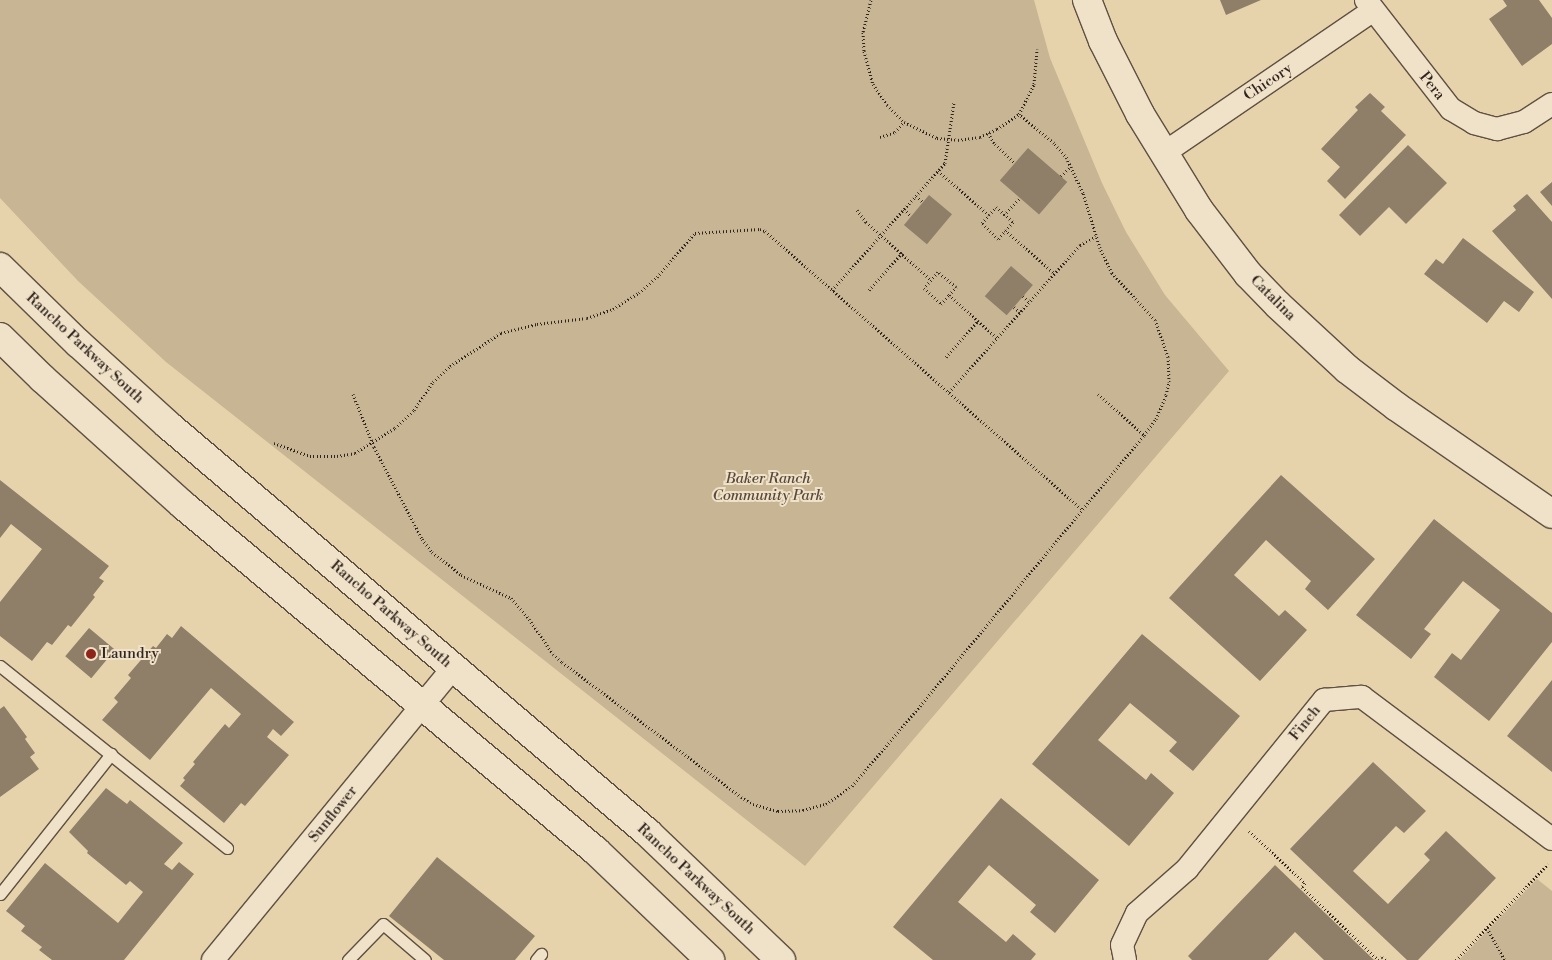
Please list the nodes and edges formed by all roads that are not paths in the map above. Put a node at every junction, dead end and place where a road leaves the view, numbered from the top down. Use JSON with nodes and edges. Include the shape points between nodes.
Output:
{"nodes":[{"id":1,"x":1087,"y":0,"type":"edge"},
{"id":2,"x":1369,"y":6,"type":"edge"},
{"id":3,"x":1552,"y":104,"type":"edge"},
{"id":4,"x":1164,"y":153,"type":"junction"},
{"id":5,"x":0,"y":267,"type":"edge"},
{"id":6,"x":0,"y":337,"type":"edge"},
{"id":7,"x":1552,"y":514,"type":"edge"},
{"id":8,"x":0,"y":666,"type":"edge"},
{"id":9,"x":453,"y":668,"type":"junction"},
{"id":10,"x":422,"y":705,"type":"junction"},
{"id":11,"x":111,"y":754,"type":"junction"},
{"id":12,"x":1552,"y":840,"type":"edge"},
{"id":13,"x":227,"y":848,"type":"dead end"},
{"id":14,"x":0,"y":894,"type":"edge"},
{"id":15,"x":213,"y":960,"type":"edge"},
{"id":16,"x":348,"y":960,"type":"edge"},
{"id":17,"x":425,"y":960,"type":"edge"},
{"id":18,"x":710,"y":960,"type":"edge"},
{"id":19,"x":781,"y":960,"type":"edge"},
{"id":20,"x":1126,"y":960,"type":"edge"}],
"edges":[{"from":1,"to":4,"type":"street","name":"Catalina","via":[[1102,41]]},
{"from":2,"to":3,"type":"street","name":"Pera","via":[[1451,109],[1474,123],[1497,129],[1524,122]]},
{"from":2,"to":4,"type":"street","name":"Chicory"},
{"from":4,"to":7,"type":"street","name":"Catalina","via":[[1199,210],[1248,274],[1314,340],[1397,407]]},
{"from":5,"to":9,"type":"street","name":"Rancho Parkway South","via":[[168,425]]},
{"from":6,"to":10,"type":"street","via":[[184,505]]},
{"from":8,"to":11,"type":"lane"},
{"from":9,"to":10,"type":"street","name":"Sunflower"},
{"from":9,"to":19,"type":"street","name":"Rancho Parkway South","via":[[648,832]]},
{"from":10,"to":15,"type":"street","name":"Sunflower"},
{"from":10,"to":18,"type":"street","via":[[596,851]]},
{"from":11,"to":13,"type":"lane"},
{"from":11,"to":14,"type":"lane"},
{"from":12,"to":20,"type":"street","name":"Finch","via":[[1362,697],[1324,700],[1187,869],[1138,914],[1122,946]]},
{"from":16,"to":17,"type":"lane","via":[[384,924]]}]}
